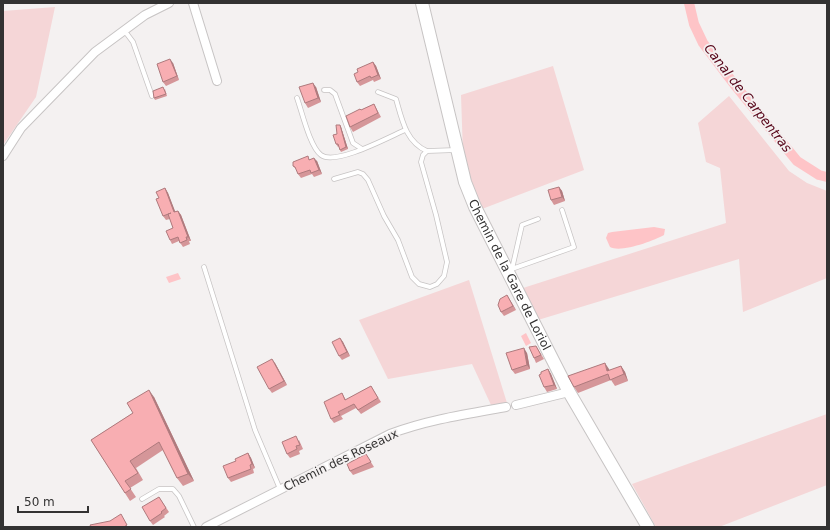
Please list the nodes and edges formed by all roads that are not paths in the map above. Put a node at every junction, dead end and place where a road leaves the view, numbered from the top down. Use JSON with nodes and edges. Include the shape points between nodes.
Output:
{"nodes":[{"id":1,"x":169,"y":3,"type":"edge"},
{"id":2,"x":193,"y":3,"type":"edge"},
{"id":3,"x":422,"y":3,"type":"edge"},
{"id":4,"x":122,"y":32,"type":"junction"},
{"id":5,"x":217,"y":81,"type":"dead end"},
{"id":6,"x":324,"y":90,"type":"dead end"},
{"id":7,"x":378,"y":92,"type":"dead end"},
{"id":8,"x":152,"y":96,"type":"edge"},
{"id":9,"x":297,"y":98,"type":"dead end"},
{"id":10,"x":405,"y":130,"type":"junction"},
{"id":11,"x":362,"y":148,"type":"junction"},
{"id":12,"x":458,"y":150,"type":"junction"},
{"id":13,"x":427,"y":151,"type":"junction"},
{"id":14,"x":3,"y":156,"type":"edge"},
{"id":15,"x":334,"y":179,"type":"dead end"},
{"id":16,"x":562,"y":210,"type":"dead end"},
{"id":17,"x":538,"y":219,"type":"dead end"},
{"id":18,"x":204,"y":267,"type":"dead end"},
{"id":19,"x":510,"y":269,"type":"junction"},
{"id":20,"x":569,"y":392,"type":"junction"},
{"id":21,"x":516,"y":405,"type":"dead end"},
{"id":22,"x":506,"y":407,"type":"dead end"},
{"id":23,"x":280,"y":489,"type":"junction"},
{"id":24,"x":142,"y":499,"type":"dead end"},
{"id":25,"x":194,"y":527,"type":"edge"},
{"id":26,"x":206,"y":527,"type":"edge"},
{"id":27,"x":648,"y":527,"type":"edge"}],
"edges":[{"from":1,"to":4,"type":"street","via":[[145,15]]},
{"from":2,"to":5,"type":"street"},
{"from":3,"to":12,"type":"street","name":"Chemin de la Gare de Loriol"},
{"from":4,"to":8,"type":"lane","via":[[127,34],[132,42]]},
{"from":4,"to":14,"type":"street","via":[[95,52],[21,128]]},
{"from":6,"to":11,"type":"lane","via":[[330,90],[334,94],[353,143]]},
{"from":7,"to":10,"type":"lane","via":[[396,99]]},
{"from":9,"to":11,"type":"lane","via":[[314,147],[320,155],[327,158],[336,157]]},
{"from":10,"to":11,"type":"lane"},
{"from":10,"to":13,"type":"lane","via":[[420,148]]},
{"from":12,"to":13,"type":"lane"},
{"from":12,"to":19,"type":"street","name":"Chemin de la Gare de Loriol","via":[[475,208]]},
{"from":13,"to":15,"type":"lane","via":[[421,162],[447,262],[444,276],[430,287],[418,284],[412,277],[398,240],[363,174],[358,172]]},
{"from":16,"to":19,"type":"lane","via":[[574,247]]},
{"from":17,"to":19,"type":"lane","via":[[522,225]]},
{"from":18,"to":23,"type":"lane","via":[[255,430]]},
{"from":19,"to":20,"type":"street","name":"Chemin de la Gare de Loriol"},
{"from":20,"to":21,"type":"street"},
{"from":20,"to":27,"type":"street","name":"Chemin de la Gare de Loriol"},
{"from":22,"to":23,"type":"street","name":"Chemin des Roseaux","via":[[405,428]]},
{"from":23,"to":26,"type":"street","name":"Chemin des Roseaux"},
{"from":24,"to":25,"type":"lane","via":[[159,490],[173,489]]}]}
